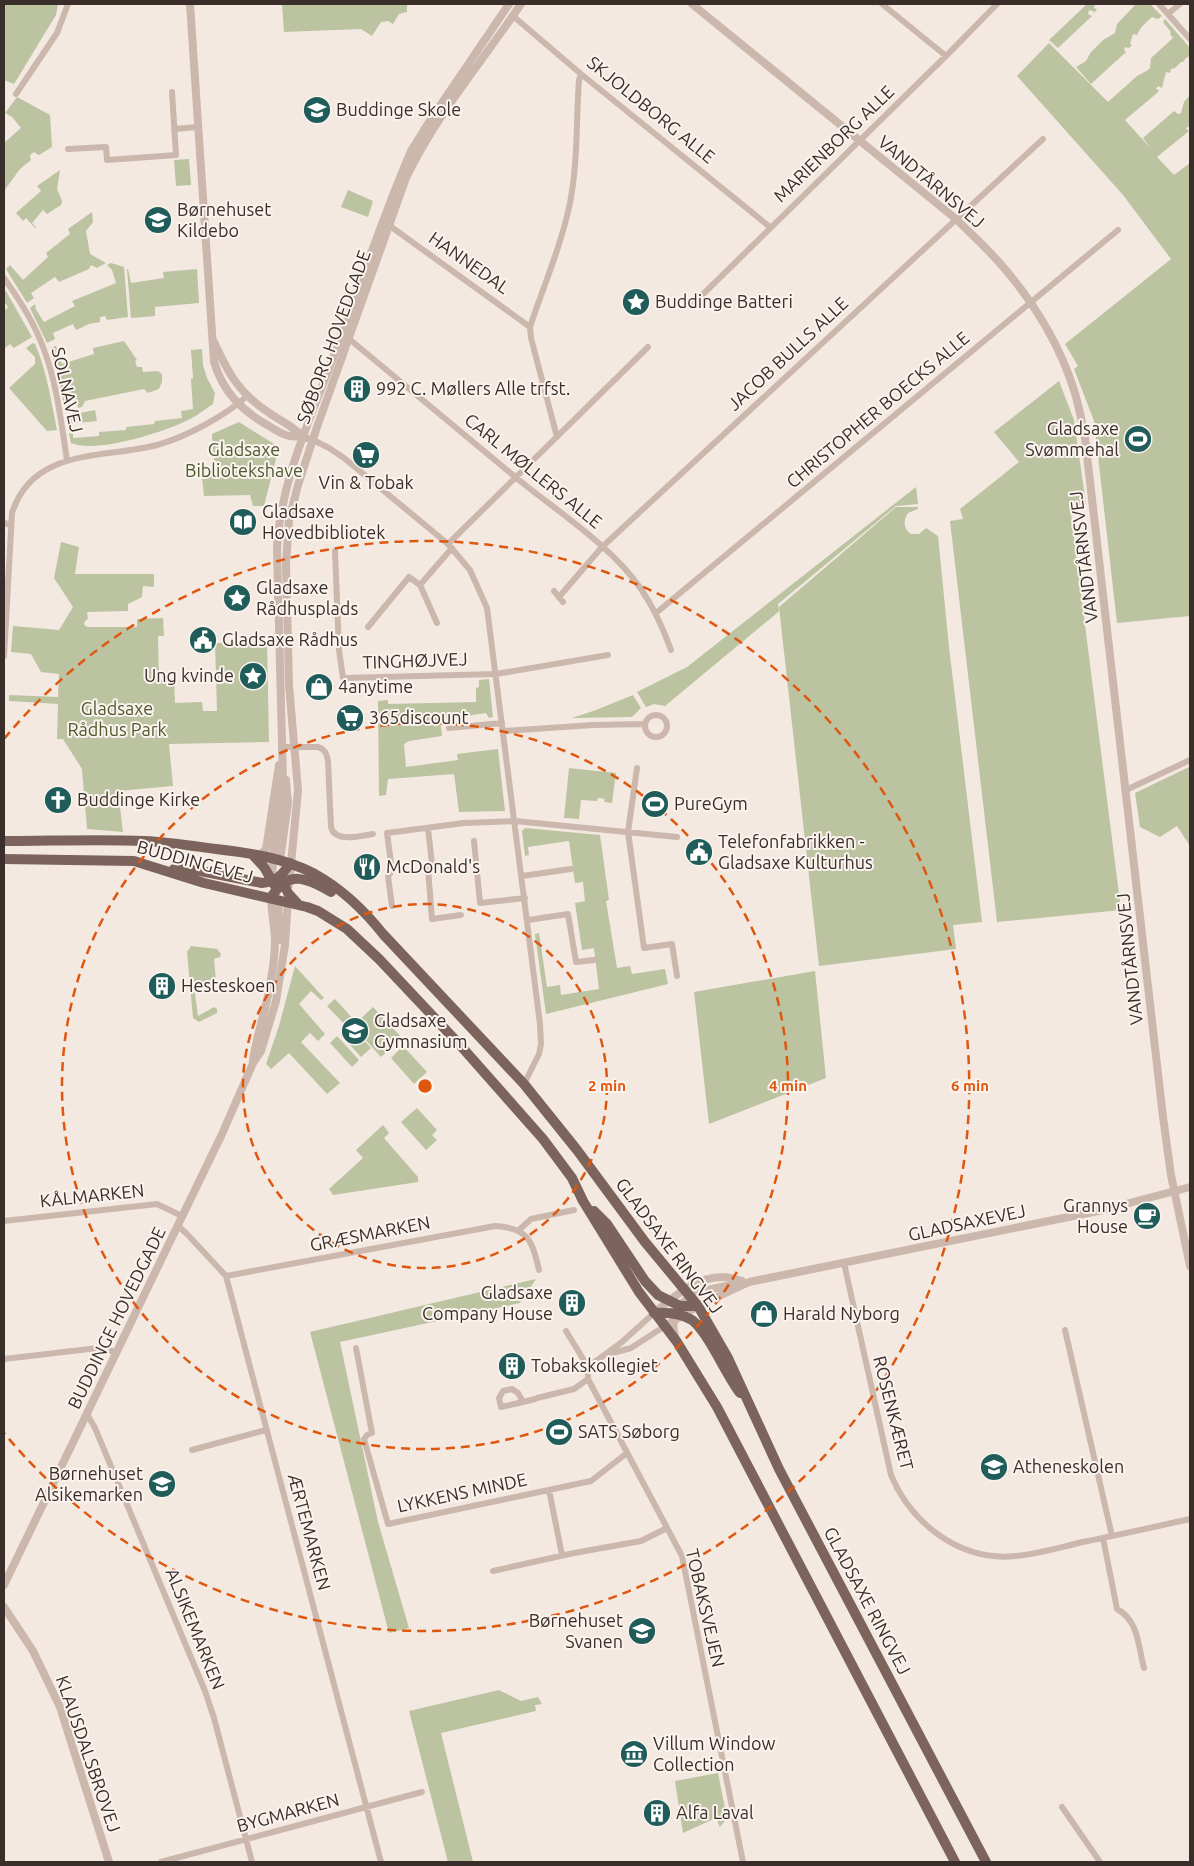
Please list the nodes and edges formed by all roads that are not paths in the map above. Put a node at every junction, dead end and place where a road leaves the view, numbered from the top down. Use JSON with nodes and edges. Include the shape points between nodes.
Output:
{"nodes":[{"id":1,"x":68,"y":4,"type":"edge"},
{"id":2,"x":190,"y":4,"type":"edge"},
{"id":3,"x":509,"y":4,"type":"edge"},
{"id":4,"x":521,"y":4,"type":"edge"},
{"id":5,"x":692,"y":4,"type":"edge"},
{"id":6,"x":882,"y":4,"type":"edge"},
{"id":7,"x":997,"y":4,"type":"edge"},
{"id":8,"x":1159,"y":4,"type":"edge"},
{"id":9,"x":1180,"y":4,"type":"edge"},
{"id":10,"x":1169,"y":13,"type":"junction"},
{"id":11,"x":513,"y":16,"type":"junction"},
{"id":12,"x":1190,"y":39,"type":"edge"},
{"id":13,"x":946,"y":56,"type":"junction"},
{"id":14,"x":581,"y":74,"type":"junction"},
{"id":15,"x":172,"y":92,"type":"dead end"},
{"id":16,"x":16,"y":94,"type":"dead end"},
{"id":17,"x":198,"y":127,"type":"junction"},
{"id":18,"x":174,"y":129,"type":"junction"},
{"id":19,"x":1043,"y":139,"type":"dead end"},
{"id":20,"x":859,"y":140,"type":"junction"},
{"id":21,"x":68,"y":149,"type":"dead end"},
{"id":22,"x":956,"y":219,"type":"junction"},
{"id":23,"x":390,"y":226,"type":"junction"},
{"id":24,"x":770,"y":227,"type":"junction"},
{"id":25,"x":1118,"y":230,"type":"dead end"},
{"id":26,"x":4,"y":278,"type":"edge"},
{"id":27,"x":1031,"y":303,"type":"junction"},
{"id":28,"x":691,"y":306,"type":"dead end"},
{"id":29,"x":530,"y":326,"type":"junction"},
{"id":30,"x":348,"y":338,"type":"junction"},
{"id":31,"x":213,"y":339,"type":"junction"},
{"id":32,"x":648,"y":347,"type":"dead end"},
{"id":33,"x":327,"y":373,"type":"junction"},
{"id":34,"x":247,"y":396,"type":"junction"},
{"id":35,"x":238,"y":404,"type":"junction"},
{"id":36,"x":302,"y":436,"type":"junction"},
{"id":37,"x":557,"y":437,"type":"junction"},
{"id":38,"x":312,"y":440,"type":"junction"},
{"id":39,"x":67,"y":460,"type":"junction"},
{"id":40,"x":516,"y":478,"type":"junction"},
{"id":41,"x":289,"y":520,"type":"junction"},
{"id":42,"x":4,"y":524,"type":"edge"},
{"id":43,"x":11,"y":526,"type":"junction"},
{"id":44,"x":450,"y":546,"type":"junction"},
{"id":45,"x":602,"y":547,"type":"junction"},
{"id":46,"x":335,"y":551,"type":"dead end"},
{"id":47,"x":420,"y":585,"type":"junction"},
{"id":48,"x":554,"y":591,"type":"dead end"},
{"id":49,"x":656,"y":613,"type":"junction"},
{"id":50,"x":437,"y":623,"type":"dead end"},
{"id":51,"x":368,"y":627,"type":"dead end"},
{"id":52,"x":671,"y":650,"type":"dead end"},
{"id":53,"x":608,"y":655,"type":"dead end"},
{"id":54,"x":4,"y":656,"type":"edge"},
{"id":55,"x":496,"y":674,"type":"junction"},
{"id":56,"x":502,"y":723,"type":"junction"},
{"id":57,"x":645,"y":724,"type":"dead end"},
{"id":58,"x":449,"y":728,"type":"dead end"},
{"id":59,"x":504,"y":731,"type":"junction"},
{"id":60,"x":281,"y":747,"type":"junction"},
{"id":61,"x":295,"y":747,"type":"junction"},
{"id":62,"x":1190,"y":760,"type":"edge"},
{"id":63,"x":637,"y":768,"type":"dead end"},
{"id":64,"x":1126,"y":790,"type":"junction"},
{"id":65,"x":515,"y":821,"type":"junction"},
{"id":66,"x":428,"y":828,"type":"junction"},
{"id":67,"x":628,"y":832,"type":"junction"},
{"id":68,"x":373,"y":834,"type":"dead end"},
{"id":69,"x":677,"y":837,"type":"dead end"},
{"id":70,"x":4,"y":841,"type":"edge"},
{"id":71,"x":474,"y":841,"type":"dead end"},
{"id":72,"x":256,"y":854,"type":"junction"},
{"id":73,"x":4,"y":859,"type":"edge"},
{"id":74,"x":281,"y":860,"type":"junction"},
{"id":75,"x":160,"y":868,"type":"junction"},
{"id":76,"x":571,"y":869,"type":"dead end"},
{"id":77,"x":522,"y":876,"type":"junction"},
{"id":78,"x":282,"y":890,"type":"junction"},
{"id":79,"x":525,"y":898,"type":"junction"},
{"id":80,"x":392,"y":906,"type":"dead end"},
{"id":81,"x":461,"y":915,"type":"dead end"},
{"id":82,"x":370,"y":918,"type":"junction"},
{"id":83,"x":528,"y":920,"type":"junction"},
{"id":84,"x":594,"y":960,"type":"dead end"},
{"id":85,"x":677,"y":976,"type":"dead end"},
{"id":86,"x":253,"y":1063,"type":"junction"},
{"id":87,"x":524,"y":1084,"type":"junction"},
{"id":88,"x":1190,"y":1188,"type":"edge"},
{"id":89,"x":1174,"y":1193,"type":"junction"},
{"id":90,"x":583,"y":1201,"type":"junction"},
{"id":91,"x":574,"y":1210,"type":"dead end"},
{"id":92,"x":182,"y":1216,"type":"junction"},
{"id":93,"x":4,"y":1221,"type":"edge"},
{"id":94,"x":178,"y":1226,"type":"junction"},
{"id":95,"x":519,"y":1230,"type":"junction"},
{"id":96,"x":844,"y":1264,"type":"junction"},
{"id":97,"x":1190,"y":1266,"type":"edge"},
{"id":98,"x":538,"y":1270,"type":"dead end"},
{"id":99,"x":226,"y":1276,"type":"junction"},
{"id":100,"x":749,"y":1282,"type":"junction"},
{"id":101,"x":687,"y":1293,"type":"junction"},
{"id":102,"x":668,"y":1302,"type":"junction"},
{"id":103,"x":698,"y":1306,"type":"junction"},
{"id":104,"x":654,"y":1312,"type":"junction"},
{"id":105,"x":675,"y":1316,"type":"junction"},
{"id":106,"x":1065,"y":1330,"type":"dead end"},
{"id":107,"x":566,"y":1331,"type":"dead end"},
{"id":108,"x":356,"y":1348,"type":"dead end"},
{"id":109,"x":118,"y":1352,"type":"junction"},
{"id":110,"x":606,"y":1355,"type":"junction"},
{"id":111,"x":4,"y":1358,"type":"edge"},
{"id":112,"x":588,"y":1367,"type":"junction"},
{"id":113,"x":588,"y":1379,"type":"junction"},
{"id":114,"x":523,"y":1402,"type":"dead end"},
{"id":115,"x":752,"y":1410,"type":"junction"},
{"id":116,"x":87,"y":1414,"type":"junction"},
{"id":117,"x":266,"y":1430,"type":"junction"},
{"id":118,"x":192,"y":1450,"type":"dead end"},
{"id":119,"x":627,"y":1453,"type":"junction"},
{"id":120,"x":549,"y":1490,"type":"junction"},
{"id":121,"x":1190,"y":1519,"type":"edge"},
{"id":122,"x":667,"y":1528,"type":"junction"},
{"id":123,"x":1112,"y":1536,"type":"junction"},
{"id":124,"x":1103,"y":1538,"type":"junction"},
{"id":125,"x":562,"y":1555,"type":"junction"},
{"id":126,"x":493,"y":1570,"type":"dead end"},
{"id":127,"x":4,"y":1585,"type":"edge"},
{"id":128,"x":4,"y":1607,"type":"edge"},
{"id":129,"x":1144,"y":1668,"type":"dead end"},
{"id":130,"x":422,"y":1792,"type":"dead end"},
{"id":131,"x":367,"y":1808,"type":"junction"},
{"id":132,"x":1062,"y":1808,"type":"dead end"},
{"id":133,"x":246,"y":1840,"type":"junction"},
{"id":134,"x":109,"y":1862,"type":"edge"},
{"id":135,"x":161,"y":1862,"type":"edge"},
{"id":136,"x":252,"y":1862,"type":"edge"},
{"id":137,"x":381,"y":1862,"type":"edge"},
{"id":138,"x":743,"y":1862,"type":"edge"},
{"id":139,"x":955,"y":1862,"type":"edge"},
{"id":140,"x":986,"y":1862,"type":"edge"},
{"id":141,"x":1100,"y":1862,"type":"edge"}],
"edges":[{"from":1,"to":16,"type":"street","via":[[57,33]]},
{"from":2,"to":17,"type":"street"},
{"from":3,"to":33,"type":"street","name":"SØBORG HOVEDGADE","via":[[411,152]]},
{"from":4,"to":11,"type":"street","name":"SØBORG HOVEDGADE"},
{"from":5,"to":20,"type":"street","name":"VANDTÅRNSVEJ"},
{"from":6,"to":13,"type":"street"},
{"from":7,"to":13,"type":"street","name":"MARIENBORG ALLE"},
{"from":8,"to":10,"type":"street"},
{"from":9,"to":10,"type":"street"},
{"from":10,"to":12,"type":"street"},
{"from":11,"to":14,"type":"street","name":"SKJOLDBORG ALLE"},
{"from":11,"to":23,"type":"street","name":"SØBORG HOVEDGADE","via":[[417,156]]},
{"from":13,"to":20,"type":"street","name":"MARIENBORG ALLE"},
{"from":14,"to":24,"type":"street","name":"SKJOLDBORG ALLE"},
{"from":14,"to":29,"type":"street","via":[[570,202],[559,249]]},
{"from":15,"to":18,"type":"street"},
{"from":17,"to":18,"type":"street"},
{"from":17,"to":31,"type":"street"},
{"from":18,"to":21,"type":"street","via":[[176,155],[107,160],[106,146]]},
{"from":19,"to":22,"type":"street","name":"JACOB BULLS ALLE"},
{"from":20,"to":22,"type":"street","name":"VANDTÅRNSVEJ"},
{"from":20,"to":24,"type":"street","name":"MARIENBORG ALLE"},
{"from":22,"to":27,"type":"street","name":"VANDTÅRNSVEJ","via":[[1005,268]]},
{"from":22,"to":45,"type":"street","name":"JACOB BULLS ALLE"},
{"from":23,"to":29,"type":"street","name":"HANNEDAL"},
{"from":23,"to":30,"type":"street","name":"SØBORG HOVEDGADE"},
{"from":24,"to":28,"type":"street","name":"MARIENBORG ALLE"},
{"from":25,"to":27,"type":"street","name":"CHRISTOPHER BOECKS ALLE"},
{"from":26,"to":39,"type":"street","name":"SOLNAVEJ","via":[[43,347],[52,376]]},
{"from":27,"to":49,"type":"street","name":"CHRISTOPHER BOECKS ALLE"},
{"from":27,"to":64,"type":"street","name":"VANDTÅRNSVEJ","via":[[1065,367],[1085,438]]},
{"from":29,"to":37,"type":"street"},
{"from":30,"to":38,"type":"street","name":"SØBORG HOVEDGADE"},
{"from":30,"to":40,"type":"street","name":"CARL MØLLERS ALLE"},
{"from":31,"to":34,"type":"street","via":[[227,371]]},
{"from":31,"to":35,"type":"street","via":[[212,355],[216,369]]},
{"from":32,"to":37,"type":"street"},
{"from":33,"to":36,"type":"street","name":"SØBORG HOVEDGADE"},
{"from":33,"to":38,"type":"street","via":[[310,436]]},
{"from":34,"to":35,"type":"street"},
{"from":34,"to":36,"type":"street","via":[[294,427]]},
{"from":35,"to":36,"type":"street","via":[[284,434]]},
{"from":35,"to":39,"type":"street","via":[[179,437],[159,444]]},
{"from":36,"to":38,"type":"street"},
{"from":36,"to":41,"type":"street","via":[[304,441]]},
{"from":36,"to":60,"type":"street","name":"SØBORG HOVEDGADE","via":[[284,496],[278,532]]},
{"from":37,"to":40,"type":"street"},
{"from":38,"to":41,"type":"street","name":"SØBORG HOVEDGADE"},
{"from":38,"to":44,"type":"street","name":"TINGHØJVEJ","via":[[351,464]]},
{"from":39,"to":43,"type":"street","via":[[47,470],[24,488],[16,501]]},
{"from":40,"to":44,"type":"street"},
{"from":40,"to":45,"type":"street","name":"CARL MØLLERS ALLE"},
{"from":41,"to":61,"type":"street","name":"SØBORG HOVEDGADE","via":[[286,563],[289,685]]},
{"from":42,"to":43,"type":"street"},
{"from":43,"to":54,"type":"street"},
{"from":44,"to":47,"type":"street"},
{"from":44,"to":55,"type":"street","name":"TINGHØJVEJ","via":[[470,570],[487,608]]},
{"from":45,"to":48,"type":"street","name":"JACOB BULLS ALLE","via":[[561,600]]},
{"from":45,"to":49,"type":"street","name":"CARL MØLLERS ALLE","via":[[628,571]]},
{"from":46,"to":55,"type":"street","name":"TINGHØJVEJ","via":[[342,678]]},
{"from":47,"to":50,"type":"street"},
{"from":47,"to":51,"type":"street","name":"TINGHØJVEJ","via":[[409,577]]},
{"from":49,"to":52,"type":"street","name":"CARL MØLLERS ALLE"},
{"from":53,"to":55,"type":"street"},
{"from":55,"to":56,"type":"street","name":"TINGHØJVEJ"},
{"from":56,"to":58,"type":"street"},
{"from":56,"to":59,"type":"street","name":"TINGHØJVEJ"},
{"from":57,"to":59,"type":"street"},
{"from":59,"to":65,"type":"street","name":"TINGHØJVEJ"},
{"from":60,"to":61,"type":"street"},
{"from":60,"to":72,"type":"street","via":[[266,848]]},
{"from":60,"to":74,"type":"street","name":"SØBORG HOVEDGADE"},
{"from":61,"to":68,"type":"street","via":[[321,747],[328,756],[333,833],[340,837]]},
{"from":61,"to":74,"type":"street","name":"SØBORG HOVEDGADE","via":[[298,797]]},
{"from":62,"to":64,"type":"street"},
{"from":63,"to":67,"type":"street"},
{"from":64,"to":89,"type":"street","name":"VANDTÅRNSVEJ"},
{"from":65,"to":66,"type":"street"},
{"from":65,"to":67,"type":"street"},
{"from":65,"to":77,"type":"street","name":"TINGHØJVEJ"},
{"from":66,"to":80,"type":"street","via":[[387,833]]},
{"from":66,"to":81,"type":"street","via":[[432,919]]},
{"from":67,"to":69,"type":"street"},
{"from":67,"to":85,"type":"street","via":[[644,948],[672,944]]},
{"from":70,"to":72,"type":"main road","name":"BUDDINGEVEJ","via":[[146,841]]},
{"from":71,"to":79,"type":"street","via":[[480,903]]},
{"from":72,"to":74,"type":"main road","name":"GLADSAXE RINGVEJ"},
{"from":72,"to":78,"type":"main road"},
{"from":73,"to":75,"type":"main road","name":"BUDDINGEVEJ","via":[[124,860]]},
{"from":74,"to":78,"type":"main road"},
{"from":74,"to":78,"type":"street","name":"BUDDINGE HOVEDGADE"},
{"from":74,"to":82,"type":"main road","name":"GLADSAXE RINGVEJ","via":[[315,874],[340,890]]},
{"from":75,"to":78,"type":"main road","via":[[195,870]]},
{"from":75,"to":78,"type":"main road","name":"BUDDINGEVEJ","via":[[204,883]]},
{"from":76,"to":77,"type":"street"},
{"from":77,"to":79,"type":"street","name":"TINGHØJVEJ"},
{"from":78,"to":82,"type":"main road","via":[[309,880]]},
{"from":78,"to":86,"type":"street","name":"BUDDINGE HOVEDGADE","via":[[270,985]]},
{"from":78,"to":86,"type":"street","name":"BUDDINGE HOVEDGADE","via":[[285,945],[276,1001],[261,1052]]},
{"from":78,"to":90,"type":"main road","via":[[347,929],[379,959],[460,1044],[543,1139],[572,1178]]},
{"from":79,"to":83,"type":"street","name":"TINGHØJVEJ"},
{"from":82,"to":87,"type":"main road","name":"GLADSAXE RINGVEJ"},
{"from":83,"to":84,"type":"street","via":[[568,914],[576,962]]},
{"from":83,"to":87,"type":"street","name":"TINGHØJVEJ","via":[[541,1044]]},
{"from":86,"to":92,"type":"street","name":"BUDDINGE HOVEDGADE"},
{"from":87,"to":101,"type":"main road","name":"GLADSAXE RINGVEJ"},
{"from":88,"to":89,"type":"street","name":"GLADSAXEVEJ"},
{"from":89,"to":96,"type":"street","name":"GLADSAXEVEJ"},
{"from":89,"to":97,"type":"street","name":"VANDTÅRNSVEJ"},
{"from":90,"to":102,"type":"main road","via":[[607,1224],[654,1292]]},
{"from":90,"to":104,"type":"main road"},
{"from":91,"to":95,"type":"street","via":[[531,1219]]},
{"from":92,"to":93,"type":"street","name":"KÅLMARKEN","via":[[157,1204]]},
{"from":92,"to":94,"type":"street","name":"BUDDINGE HOVEDGADE"},
{"from":94,"to":99,"type":"street","name":"ÆRTEMARKEN"},
{"from":94,"to":109,"type":"street","name":"BUDDINGE HOVEDGADE"},
{"from":95,"to":98,"type":"street","via":[[535,1254]]},
{"from":95,"to":99,"type":"street","name":"GRÆSMARKEN","via":[[495,1226]]},
{"from":96,"to":100,"type":"street","name":"GLADSAXEVEJ"},
{"from":96,"to":124,"type":"street","name":"ROSENKÆRET","via":[[890,1471],[903,1499],[923,1522],[959,1547],[997,1556],[1015,1556]]},
{"from":99,"to":117,"type":"street","name":"ÆRTEMARKEN"},
{"from":100,"to":101,"type":"street","name":"GLADSAXEVEJ","via":[[723,1277],[698,1282]]},
{"from":100,"to":103,"type":"street","name":"GLADSAXEVEJ"},
{"from":101,"to":102,"type":"street","name":"GLADSAXEVEJ"},
{"from":101,"to":103,"type":"main road","name":"GLADSAXE RINGVEJ"},
{"from":101,"to":105,"type":"street"},
{"from":102,"to":104,"type":"street","name":"GLADSAXEVEJ"},
{"from":102,"to":105,"type":"main road"},
{"from":103,"to":105,"type":"main road"},
{"from":103,"to":115,"type":"main road","name":"GLADSAXE RINGVEJ","via":[[728,1358]]},
{"from":104,"to":105,"type":"main road"},
{"from":104,"to":105,"type":"main road"},
{"from":104,"to":110,"type":"street"},
{"from":105,"to":110,"type":"street","via":[[631,1348]]},
{"from":105,"to":115,"type":"main road","via":[[694,1322],[701,1330],[731,1382]]},
{"from":105,"to":139,"type":"main road","via":[[677,1342],[718,1406]]},
{"from":106,"to":123,"type":"street"},
{"from":107,"to":112,"type":"street"},
{"from":108,"to":120,"type":"street","name":"LYKKENS MINDE","via":[[372,1433],[364,1439],[388,1524]]},
{"from":109,"to":111,"type":"street","via":[[98,1348]]},
{"from":109,"to":116,"type":"street","name":"BUDDINGE HOVEDGADE"},
{"from":110,"to":112,"type":"street"},
{"from":112,"to":113,"type":"street","name":"TOBAKSVEJEN"},
{"from":113,"to":114,"type":"street","via":[[574,1389]]},
{"from":113,"to":119,"type":"street","name":"TOBAKSVEJEN"},
{"from":115,"to":140,"type":"main road","name":"GLADSAXE RINGVEJ","via":[[779,1469]]},
{"from":116,"to":127,"type":"street","name":"BUDDINGE HOVEDGADE"},
{"from":116,"to":133,"type":"street","name":"ALSIKEMARKEN","via":[[205,1691]]},
{"from":117,"to":118,"type":"street"},
{"from":117,"to":131,"type":"street","name":"ÆRTEMARKEN"},
{"from":119,"to":120,"type":"street","name":"LYKKENS MINDE","via":[[591,1481]]},
{"from":119,"to":122,"type":"street","name":"TOBAKSVEJEN"},
{"from":120,"to":125,"type":"street"},
{"from":121,"to":123,"type":"street","name":"ROSENKÆRET"},
{"from":122,"to":125,"type":"street","via":[[641,1541]]},
{"from":122,"to":138,"type":"street","name":"TOBAKSVEJEN","via":[[682,1556]]},
{"from":123,"to":124,"type":"street","name":"ROSENKÆRET"},
{"from":124,"to":129,"type":"street","via":[[1118,1609],[1133,1624]]},
{"from":125,"to":126,"type":"street"},
{"from":128,"to":134,"type":"street","name":"KLAUSDALSBROVEJ","via":[[32,1651],[60,1707]]},
{"from":130,"to":131,"type":"street","name":"BYGMARKEN"},
{"from":131,"to":133,"type":"street","name":"BYGMARKEN"},
{"from":131,"to":137,"type":"street","name":"ÆRTEMARKEN"},
{"from":132,"to":141,"type":"street"},
{"from":133,"to":135,"type":"street","name":"BYGMARKEN"},
{"from":133,"to":136,"type":"street","name":"ALSIKEMARKEN"}]}
